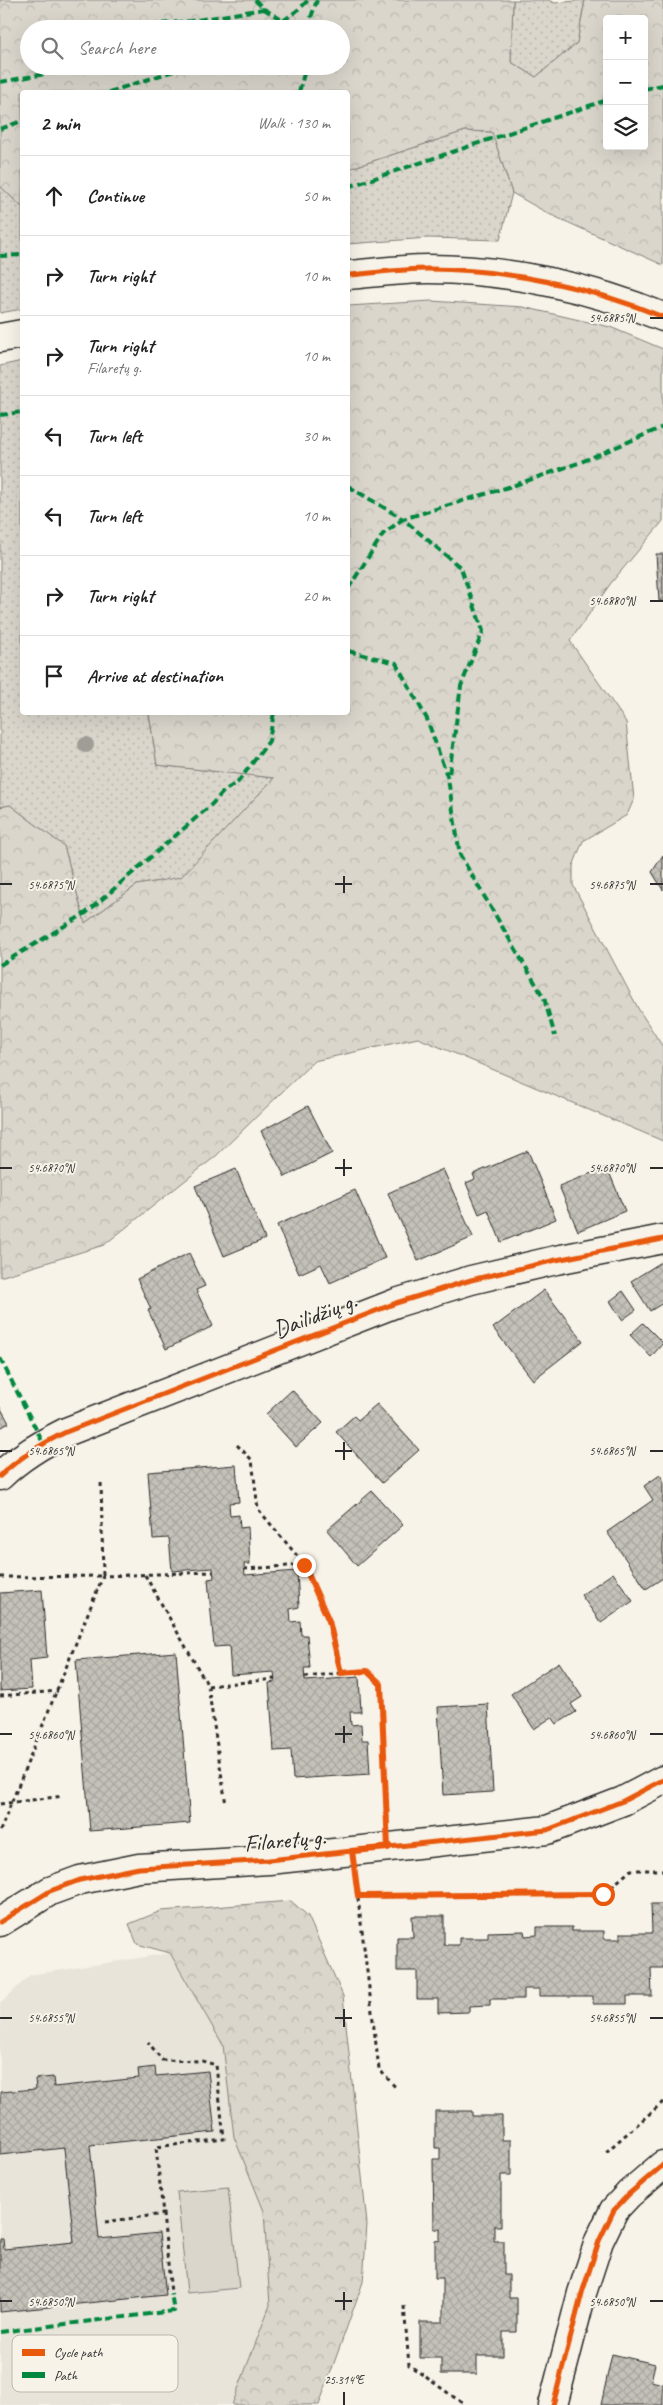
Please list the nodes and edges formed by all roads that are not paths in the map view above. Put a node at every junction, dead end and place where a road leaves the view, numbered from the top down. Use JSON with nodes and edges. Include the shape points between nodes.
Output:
{"nodes":[{"id":1,"x":350,"y":276,"type":"edge"},
{"id":2,"x":663,"y":317,"type":"edge"},
{"id":3,"x":20,"y":334,"type":"edge"},
{"id":4,"x":0,"y":338,"type":"edge"},
{"id":5,"x":663,"y":1239,"type":"edge"},
{"id":6,"x":0,"y":1476,"type":"edge"},
{"id":7,"x":663,"y":1780,"type":"edge"},
{"id":8,"x":0,"y":1922,"type":"edge"},
{"id":9,"x":663,"y":2165,"type":"edge"},
{"id":10,"x":553,"y":2405,"type":"edge"}],
"edges":[{"from":1,"to":2,"type":"street","via":[[428,269],[524,277],[623,300]]},
{"from":3,"to":4,"type":"street"},
{"from":5,"to":6,"type":"street","name":"Dailidžių g.","via":[[490,1276],[396,1303],[66,1432],[43,1443]]},
{"from":7,"to":8,"type":"street","name":"Filaretų g.","via":[[623,1801],[547,1830],[269,1860],[139,1868],[80,1880],[50,1891]]},
{"from":9,"to":10,"type":"street","via":[[614,2210],[599,2241]]}]}
